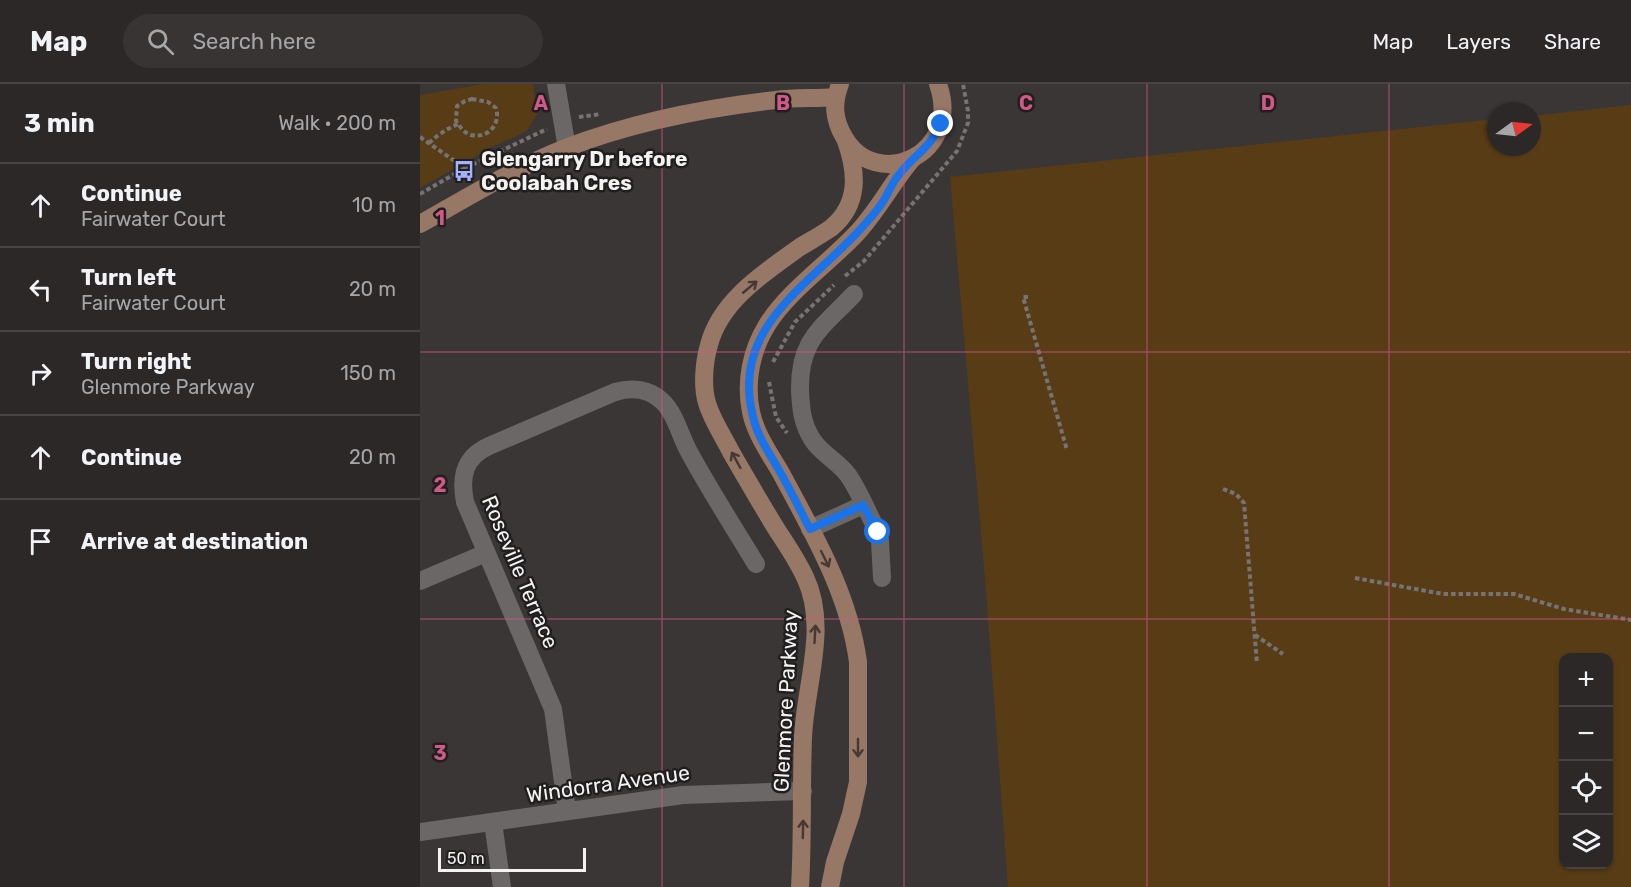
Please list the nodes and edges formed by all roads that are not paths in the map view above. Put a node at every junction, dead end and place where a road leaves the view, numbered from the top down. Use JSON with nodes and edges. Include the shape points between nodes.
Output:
{"nodes":[{"id":1,"x":556,"y":84,"type":"edge"},
{"id":2,"x":938,"y":84,"type":"edge"},
{"id":3,"x":838,"y":91,"type":"edge"},
{"id":4,"x":846,"y":141,"type":"junction"},
{"id":5,"x":567,"y":148,"type":"junction"},
{"id":6,"x":913,"y":158,"type":"junction"},
{"id":7,"x":420,"y":224,"type":"edge"},
{"id":8,"x":854,"y":294,"type":"dead end"},
{"id":9,"x":863,"y":505,"type":"junction"},
{"id":10,"x":810,"y":529,"type":"junction"},
{"id":11,"x":486,"y":552,"type":"junction"},
{"id":12,"x":756,"y":564,"type":"dead end"},
{"id":13,"x":882,"y":578,"type":"dead end"},
{"id":14,"x":420,"y":580,"type":"edge"},
{"id":15,"x":803,"y":791,"type":"junction"},
{"id":16,"x":567,"y":811,"type":"junction"},
{"id":17,"x":493,"y":822,"type":"junction"},
{"id":18,"x":420,"y":832,"type":"edge"},
{"id":19,"x":502,"y":887,"type":"edge"},
{"id":20,"x":800,"y":887,"type":"edge"},
{"id":21,"x":830,"y":887,"type":"edge"}],
"edges":[{"from":1,"to":5,"type":"street"},
{"from":2,"to":6,"type":"main road","via":[[943,110],[941,124],[926,150]]},
{"from":3,"to":4,"type":"main road","name":"Glenmore Parkway","via":[[834,112]]},
{"from":3,"to":5,"type":"main road","via":[[683,114]]},
{"from":4,"to":6,"type":"main road","via":[[858,154],[884,163]]},
{"from":15,"to":4,"type":"main road","name":"Glenmore Parkway","one_way":true,"via":[[803,736],[815,635],[813,602],[801,568],[717,426],[707,403],[705,370],[712,335],[731,304],[795,251],[833,226],[846,210],[855,178]]},
{"from":5,"to":7,"type":"main road","via":[[477,191]]},
{"from":6,"to":10,"type":"main road","via":[[864,225],[773,316],[754,351],[749,382],[755,427]]},
{"from":8,"to":9,"type":"street","via":[[813,336],[805,350],[800,371],[801,411],[813,440],[849,477]]},
{"from":9,"to":10,"type":"street"},
{"from":9,"to":13,"type":"street","via":[[880,541]]},
{"from":10,"to":21,"type":"main road","one_way":true,"via":[[845,605],[854,630],[858,662],[858,782]]},
{"from":11,"to":12,"type":"street","name":"Roseville Terrace","via":[[462,490],[463,471],[473,456],[629,389],[647,392],[666,405]]},
{"from":11,"to":14,"type":"street"},
{"from":11,"to":16,"type":"street","name":"Roseville Terrace","via":[[553,709]]},
{"from":15,"to":16,"type":"street","name":"Windorra Avenue","via":[[683,795]]},
{"from":20,"to":15,"type":"main road","name":"Glenmore Parkway","one_way":true},
{"from":16,"to":17,"type":"street","name":"Windorra Avenue"},
{"from":17,"to":18,"type":"street","name":"Windorra Avenue"},
{"from":17,"to":19,"type":"street"}]}
